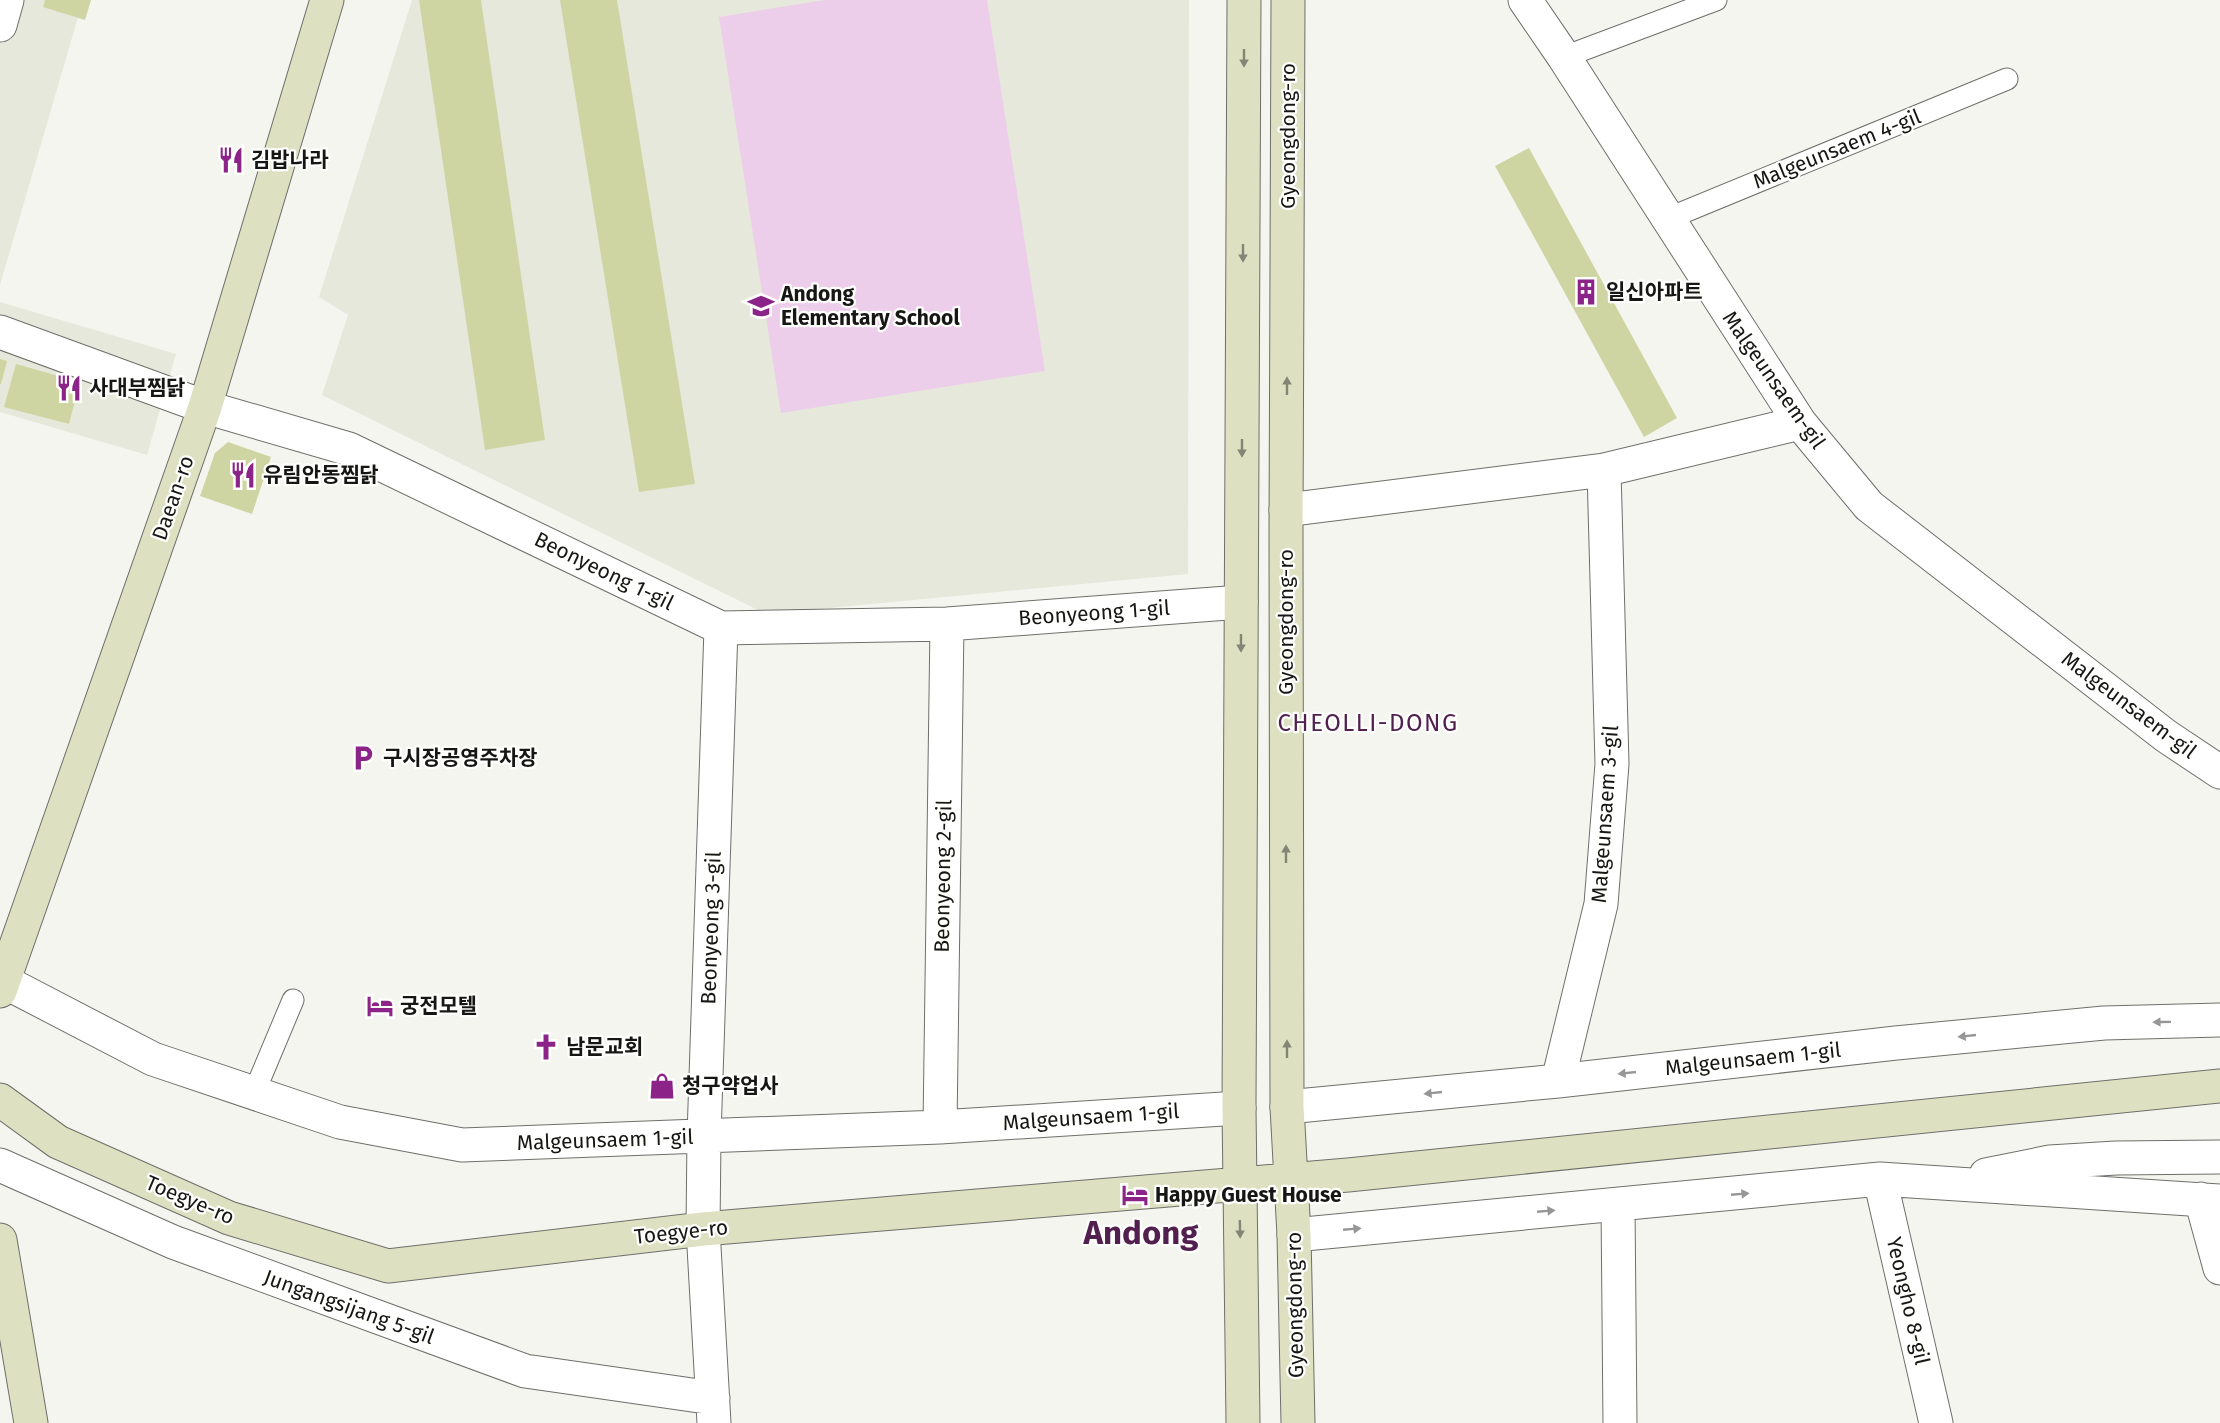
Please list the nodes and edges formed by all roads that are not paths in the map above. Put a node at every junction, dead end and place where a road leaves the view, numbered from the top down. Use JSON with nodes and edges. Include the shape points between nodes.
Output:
{"nodes":[{"id":1,"x":7,"y":0,"type":"edge"},
{"id":2,"x":327,"y":0,"type":"edge"},
{"id":3,"x":1244,"y":0,"type":"edge"},
{"id":4,"x":1288,"y":0,"type":"edge"},
{"id":5,"x":1525,"y":0,"type":"edge"},
{"id":6,"x":1716,"y":0,"type":"edge"},
{"id":7,"x":0,"y":25,"type":"edge"},
{"id":8,"x":1564,"y":57,"type":"junction"},
{"id":9,"x":2007,"y":79,"type":"dead end"},
{"id":10,"x":1667,"y":219,"type":"junction"},
{"id":11,"x":0,"y":332,"type":"edge"},
{"id":12,"x":205,"y":407,"type":"junction"},
{"id":13,"x":1800,"y":423,"type":"junction"},
{"id":14,"x":1604,"y":470,"type":"junction"},
{"id":15,"x":1286,"y":510,"type":"junction"},
{"id":16,"x":1241,"y":602,"type":"junction"},
{"id":17,"x":947,"y":624,"type":"junction"},
{"id":18,"x":721,"y":628,"type":"junction"},
{"id":19,"x":2220,"y":772,"type":"edge"},
{"id":20,"x":2,"y":986,"type":"edge"},
{"id":21,"x":293,"y":1000,"type":"dead end"},
{"id":22,"x":2220,"y":1020,"type":"edge"},
{"id":23,"x":1558,"y":1081,"type":"junction"},
{"id":24,"x":2220,"y":1086,"type":"edge"},
{"id":25,"x":254,"y":1093,"type":"junction"},
{"id":26,"x":0,"y":1100,"type":"edge"},
{"id":27,"x":1287,"y":1107,"type":"junction"},
{"id":28,"x":1239,"y":1108,"type":"junction"},
{"id":29,"x":940,"y":1127,"type":"junction"},
{"id":30,"x":704,"y":1136,"type":"junction"},
{"id":31,"x":2220,"y":1157,"type":"edge"},
{"id":32,"x":0,"y":1165,"type":"edge"},
{"id":33,"x":1880,"y":1179,"type":"junction"},
{"id":34,"x":1289,"y":1180,"type":"junction"},
{"id":35,"x":1240,"y":1184,"type":"junction"},
{"id":36,"x":1939,"y":1184,"type":"junction"},
{"id":37,"x":2210,"y":1200,"type":"edge"},
{"id":38,"x":1618,"y":1205,"type":"junction"},
{"id":39,"x":703,"y":1229,"type":"junction"},
{"id":40,"x":1294,"y":1235,"type":"junction"},
{"id":41,"x":0,"y":1240,"type":"edge"},
{"id":42,"x":2220,"y":1268,"type":"edge"},
{"id":43,"x":12,"y":1367,"type":"edge"},
{"id":44,"x":713,"y":1411,"type":"edge"},
{"id":45,"x":31,"y":1423,"type":"edge"},
{"id":46,"x":1243,"y":1423,"type":"edge"},
{"id":47,"x":1298,"y":1423,"type":"edge"},
{"id":48,"x":1620,"y":1423,"type":"edge"},
{"id":49,"x":1936,"y":1423,"type":"edge"}],
"edges":[{"from":1,"to":7,"type":"street"},
{"from":2,"to":12,"type":"street","name":"Daean-ro"},
{"from":3,"to":16,"type":"street","name":"Gyeongdong-ro","one_way":true},
{"from":15,"to":4,"type":"street","name":"Gyeongdong-ro","one_way":true},
{"from":5,"to":8,"type":"street","name":"Malgeunsaem-gil"},
{"from":6,"to":8,"type":"lane"},
{"from":8,"to":10,"type":"street","name":"Malgeunsaem-gil"},
{"from":9,"to":10,"type":"lane","name":"Malgeunsaem 4-gil"},
{"from":10,"to":13,"type":"street","name":"Malgeunsaem-gil"},
{"from":11,"to":12,"type":"street","name":"Beonyeong 1-gil"},
{"from":12,"to":18,"type":"street","name":"Beonyeong 1-gil","via":[[349,448]]},
{"from":12,"to":20,"type":"street","name":"Daean-ro"},
{"from":13,"to":14,"type":"street"},
{"from":13,"to":19,"type":"street","name":"Malgeunsaem-gil","via":[[1869,506],[2166,736]]},
{"from":14,"to":15,"type":"street"},
{"from":14,"to":23,"type":"street","name":"Malgeunsaem 3-gil","via":[[1612,764],[1601,904]]},
{"from":27,"to":15,"type":"street","name":"Gyeongdong-ro","one_way":true},
{"from":16,"to":17,"type":"street","name":"Beonyeong 1-gil"},
{"from":16,"to":28,"type":"street","name":"Gyeongdong-ro","one_way":true},
{"from":17,"to":18,"type":"street","name":"Beonyeong 1-gil"},
{"from":17,"to":29,"type":"street","name":"Beonyeong 2-gil"},
{"from":18,"to":30,"type":"street","name":"Beonyeong 3-gil"},
{"from":20,"to":25,"type":"street","name":"Malgeunsaem 1-gil","via":[[153,1059]]},
{"from":21,"to":25,"type":"lane"},
{"from":22,"to":23,"type":"street","name":"Malgeunsaem 1-gil","one_way":true,"via":[[2104,1023]]},
{"from":23,"to":27,"type":"street","name":"Malgeunsaem 1-gil","one_way":true},
{"from":24,"to":34,"type":"street","name":"Toegye-ro"},
{"from":25,"to":30,"type":"street","name":"Malgeunsaem 1-gil","via":[[340,1122],[462,1145]]},
{"from":26,"to":39,"type":"street","name":"Toegye-ro","via":[[58,1142],[229,1218],[388,1266]]},
{"from":27,"to":34,"type":"street","name":"Gyeongdong-ro"},
{"from":28,"to":29,"type":"street","name":"Malgeunsaem 1-gil"},
{"from":28,"to":35,"type":"street","name":"Gyeongdong-ro"},
{"from":29,"to":30,"type":"street","name":"Malgeunsaem 1-gil"},
{"from":30,"to":39,"type":"street","name":"Beonyeong 3-gil"},
{"from":31,"to":36,"type":"street","via":[[2050,1162]]},
{"from":32,"to":44,"type":"street","name":"Jungangsijang 5-gil","via":[[173,1242],[525,1371]]},
{"from":33,"to":36,"type":"street"},
{"from":38,"to":33,"type":"street","one_way":true},
{"from":33,"to":49,"type":"street","name":"Yeongho 8-gil"},
{"from":34,"to":35,"type":"street","name":"Toegye-ro"},
{"from":34,"to":40,"type":"street","name":"Gyeongdong-ro"},
{"from":35,"to":39,"type":"street","name":"Toegye-ro"},
{"from":35,"to":46,"type":"street","name":"Gyeongdong-ro","one_way":true},
{"from":36,"to":37,"type":"street"},
{"from":37,"to":42,"type":"street"},
{"from":40,"to":38,"type":"street","one_way":true},
{"from":38,"to":48,"type":"street"},
{"from":39,"to":44,"type":"street","name":"Beonyeong 3-gil"},
{"from":40,"to":47,"type":"street","name":"Gyeongdong-ro"},
{"from":41,"to":43,"type":"street"},
{"from":43,"to":45,"type":"street"}]}
